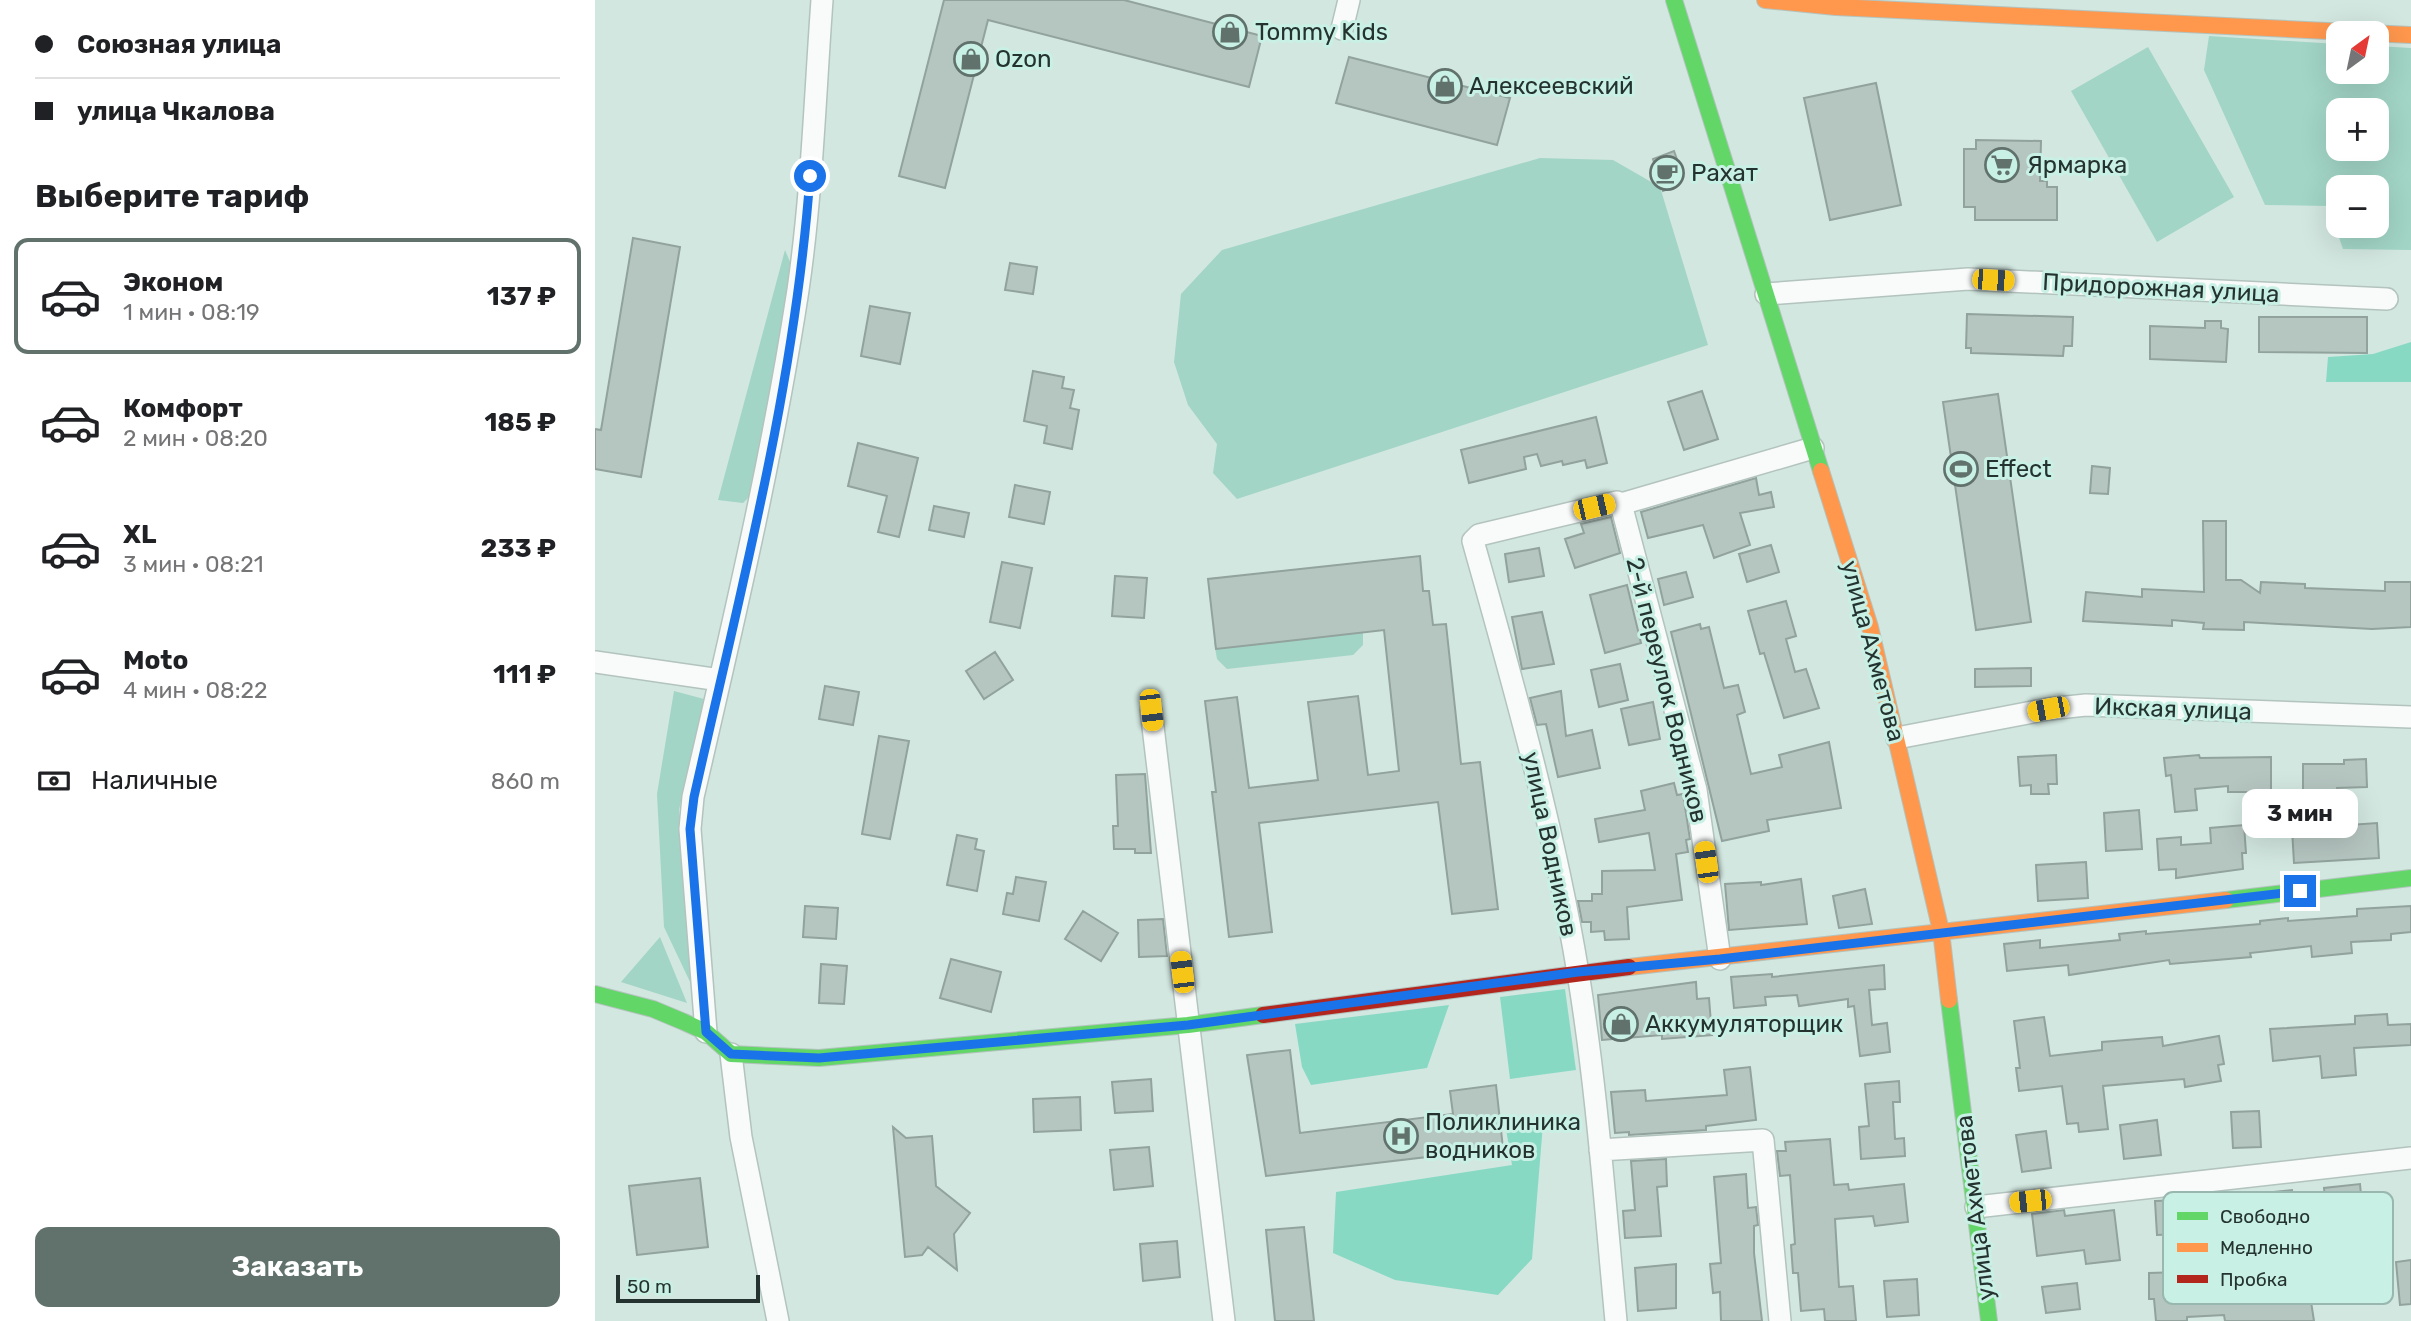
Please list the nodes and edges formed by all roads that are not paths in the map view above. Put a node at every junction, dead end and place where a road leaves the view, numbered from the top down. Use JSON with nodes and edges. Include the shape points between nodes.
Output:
{"nodes":[{"id":1,"x":822,"y":0,"type":"edge"},
{"id":2,"x":1349,"y":0,"type":"edge"},
{"id":3,"x":1674,"y":0,"type":"edge"},
{"id":4,"x":1765,"y":0,"type":"edge"},
{"id":5,"x":1342,"y":29,"type":"dead end"},
{"id":6,"x":2411,"y":35,"type":"edge"},
{"id":7,"x":1766,"y":294,"type":"junction"},
{"id":8,"x":2387,"y":299,"type":"dead end"},
{"id":9,"x":1813,"y":449,"type":"junction"},
{"id":10,"x":1621,"y":504,"type":"junction"},
{"id":11,"x":595,"y":662,"type":"edge"},
{"id":12,"x":720,"y":680,"type":"junction"},
{"id":13,"x":1151,"y":710,"type":"dead end"},
{"id":14,"x":2411,"y":717,"type":"edge"},
{"id":15,"x":1896,"y":738,"type":"junction"},
{"id":16,"x":2411,"y":878,"type":"edge"},
{"id":17,"x":1941,"y":931,"type":"junction"},
{"id":18,"x":1720,"y":959,"type":"junction"},
{"id":19,"x":1578,"y":972,"type":"junction"},
{"id":20,"x":595,"y":994,"type":"edge"},
{"id":21,"x":1188,"y":1025,"type":"junction"},
{"id":22,"x":706,"y":1032,"type":"junction"},
{"id":23,"x":731,"y":1054,"type":"junction"},
{"id":24,"x":1600,"y":1150,"type":"junction"},
{"id":25,"x":2411,"y":1158,"type":"edge"},
{"id":26,"x":1976,"y":1207,"type":"junction"},
{"id":27,"x":778,"y":1321,"type":"edge"},
{"id":28,"x":1224,"y":1321,"type":"edge"},
{"id":29,"x":1616,"y":1321,"type":"edge"},
{"id":30,"x":1780,"y":1321,"type":"edge"},
{"id":31,"x":1989,"y":1321,"type":"edge"}],
"edges":[{"from":1,"to":12,"type":"street","via":[[798,288],[758,517]]},
{"from":2,"to":5,"type":"street"},
{"from":3,"to":7,"type":"main road","name":"улица Ахметова"},
{"from":4,"to":6,"type":"main road"},
{"from":7,"to":8,"type":"street","name":"Придорожная улица","via":[[1968,279]]},
{"from":7,"to":9,"type":"main road","name":"улица Ахметова"},
{"from":9,"to":10,"type":"street"},
{"from":9,"to":15,"type":"main road","name":"улица Ахметова","via":[[1870,627]]},
{"from":10,"to":18,"type":"street","name":"2-й переулок Водников","via":[[1696,790]]},
{"from":10,"to":19,"type":"street","name":"улица Водников","via":[[1491,531],[1473,541],[1527,735]]},
{"from":11,"to":12,"type":"street"},
{"from":12,"to":22,"type":"street","via":[[690,829]]},
{"from":13,"to":21,"type":"street"},
{"from":14,"to":15,"type":"street","name":"Икская улица","via":[[2086,705]]},
{"from":15,"to":17,"type":"main road","name":"улица Ахметова"},
{"from":16,"to":17,"type":"main road"},
{"from":17,"to":18,"type":"main road"},
{"from":17,"to":26,"type":"main road","name":"улица Ахметова"},
{"from":18,"to":19,"type":"main road"},
{"from":19,"to":21,"type":"main road"},
{"from":19,"to":24,"type":"street","name":"улица Водников"},
{"from":20,"to":22,"type":"main road","via":[[653,1009]]},
{"from":21,"to":23,"type":"main road","via":[[819,1058]]},
{"from":21,"to":28,"type":"street"},
{"from":22,"to":23,"type":"main road"},
{"from":23,"to":27,"type":"street","via":[[741,1137]]},
{"from":24,"to":29,"type":"street","name":"улица Водников"},
{"from":24,"to":30,"type":"street","via":[[1763,1140]]},
{"from":25,"to":26,"type":"street"},
{"from":26,"to":31,"type":"main road","name":"улица Ахметова"}]}
